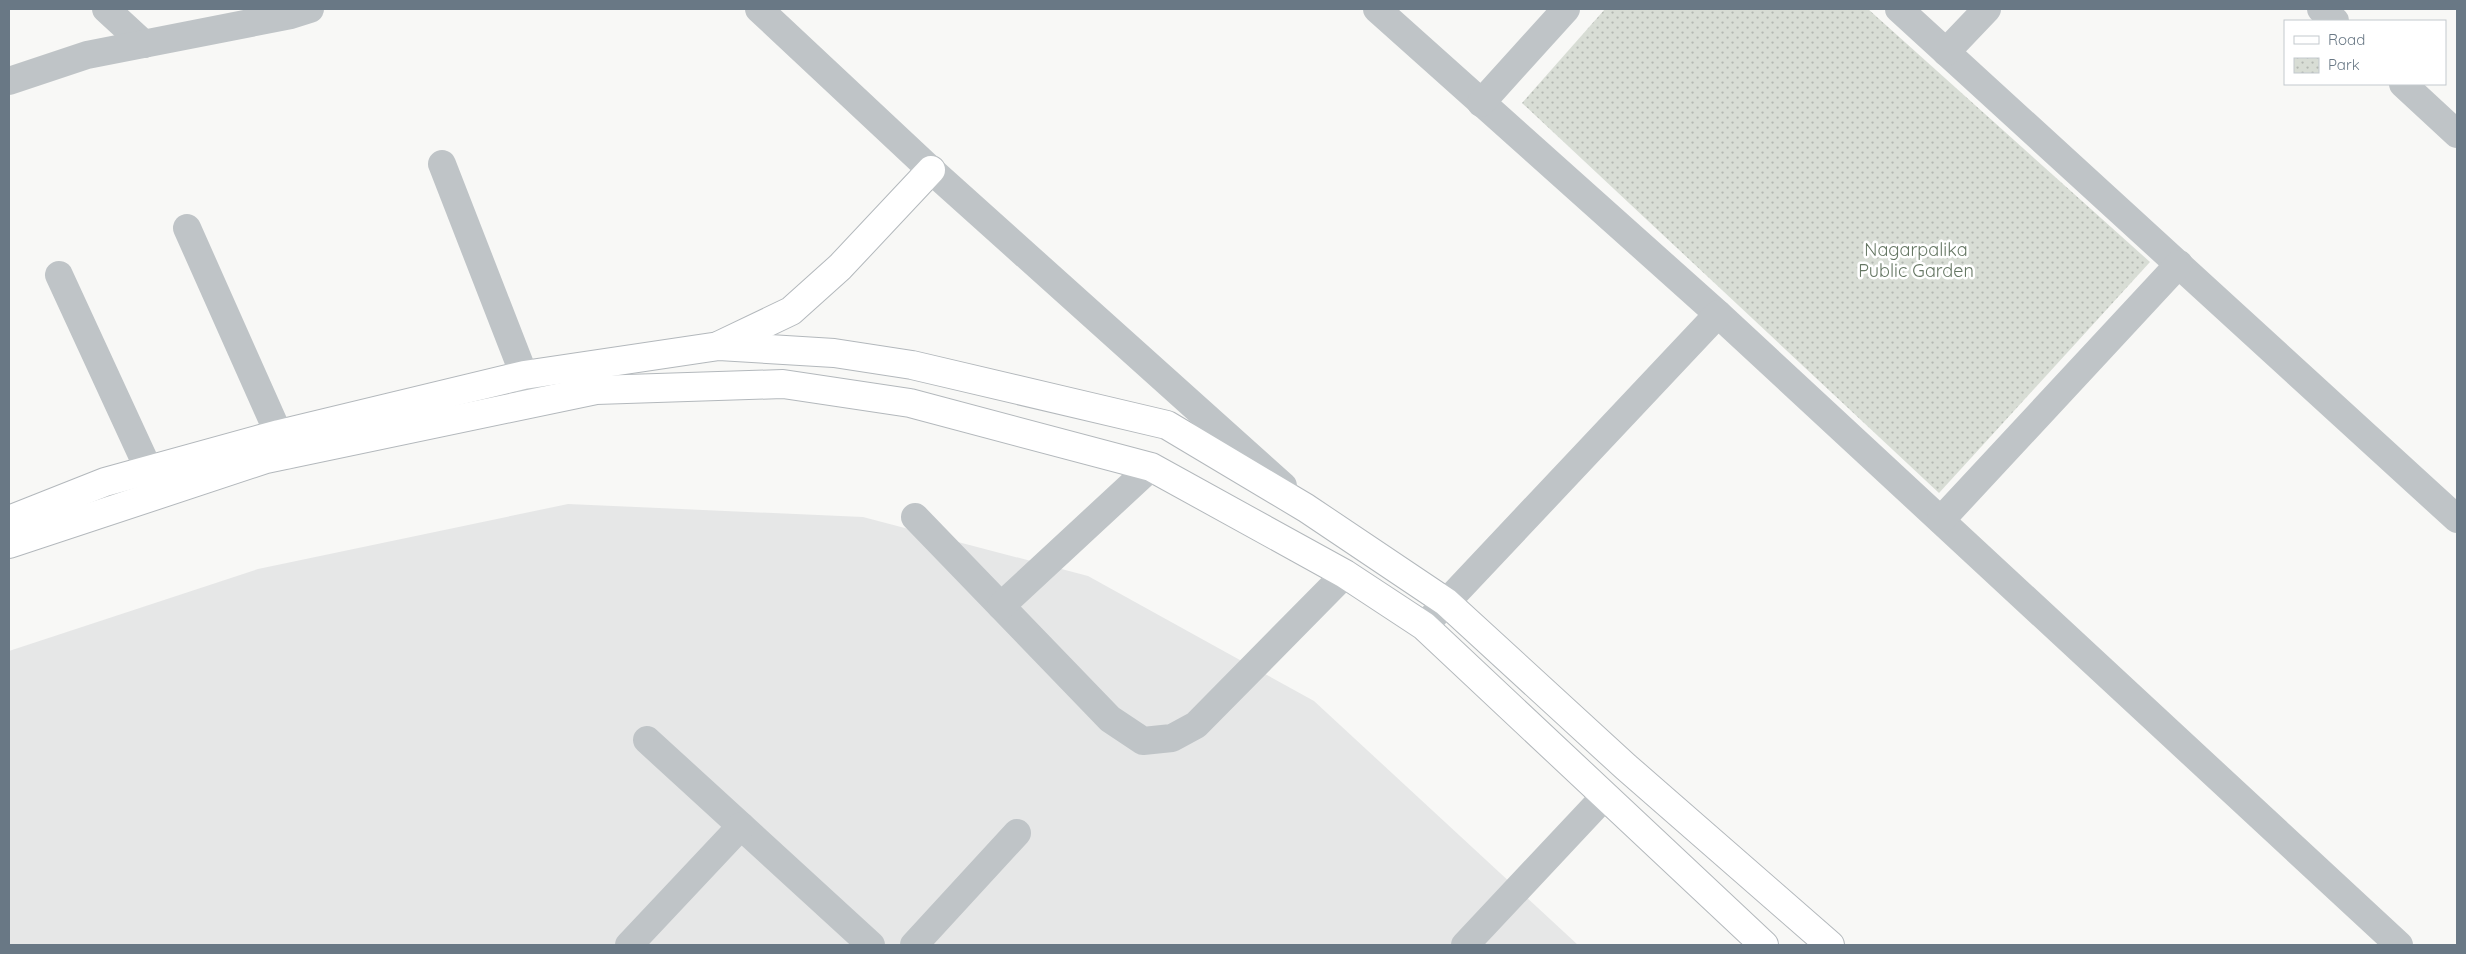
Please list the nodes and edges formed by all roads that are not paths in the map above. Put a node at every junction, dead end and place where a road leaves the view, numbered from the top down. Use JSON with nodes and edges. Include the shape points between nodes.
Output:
{"nodes":[{"id":1,"x":106,"y":9,"type":"edge"},
{"id":2,"x":310,"y":9,"type":"edge"},
{"id":3,"x":759,"y":9,"type":"edge"},
{"id":4,"x":1378,"y":9,"type":"edge"},
{"id":5,"x":1566,"y":9,"type":"edge"},
{"id":6,"x":1899,"y":9,"type":"edge"},
{"id":7,"x":1987,"y":9,"type":"edge"},
{"id":8,"x":2321,"y":9,"type":"edge"},
{"id":9,"x":2333,"y":20,"type":"edge"},
{"id":10,"x":144,"y":44,"type":"junction"},
{"id":11,"x":1946,"y":52,"type":"junction"},
{"id":12,"x":9,"y":80,"type":"edge"},
{"id":13,"x":2404,"y":85,"type":"edge"},
{"id":14,"x":1482,"y":103,"type":"junction"},
{"id":15,"x":2457,"y":134,"type":"edge"},
{"id":16,"x":442,"y":164,"type":"dead end"},
{"id":17,"x":931,"y":170,"type":"junction"},
{"id":18,"x":187,"y":228,"type":"dead end"},
{"id":19,"x":2178,"y":264,"type":"junction"},
{"id":20,"x":59,"y":275,"type":"dead end"},
{"id":21,"x":1718,"y":314,"type":"junction"},
{"id":22,"x":719,"y":346,"type":"junction"},
{"id":23,"x":524,"y":374,"type":"junction"},
{"id":24,"x":535,"y":402,"type":"junction"},
{"id":25,"x":284,"y":444,"type":"junction"},
{"id":26,"x":1151,"y":467,"type":"junction"},
{"id":27,"x":155,"y":483,"type":"junction"},
{"id":28,"x":1306,"y":508,"type":"junction"},
{"id":29,"x":915,"y":517,"type":"dead end"},
{"id":30,"x":2457,"y":519,"type":"edge"},
{"id":31,"x":9,"y":520,"type":"edge"},
{"id":32,"x":1941,"y":520,"type":"junction"},
{"id":33,"x":9,"y":544,"type":"edge"},
{"id":34,"x":1345,"y":574,"type":"junction"},
{"id":35,"x":1446,"y":602,"type":"junction"},
{"id":36,"x":1001,"y":606,"type":"junction"},
{"id":37,"x":1424,"y":626,"type":"junction"},
{"id":38,"x":647,"y":740,"type":"dead end"},
{"id":39,"x":1604,"y":797,"type":"junction"},
{"id":40,"x":741,"y":826,"type":"junction"},
{"id":41,"x":1017,"y":833,"type":"dead end"},
{"id":42,"x":629,"y":945,"type":"edge"},
{"id":43,"x":872,"y":945,"type":"edge"},
{"id":44,"x":914,"y":945,"type":"edge"},
{"id":45,"x":1465,"y":945,"type":"edge"},
{"id":46,"x":1764,"y":945,"type":"edge"},
{"id":47,"x":1830,"y":945,"type":"edge"},
{"id":48,"x":2399,"y":945,"type":"edge"}],
"edges":[{"from":1,"to":10,"type":"street"},
{"from":2,"to":10,"type":"street"},
{"from":3,"to":17,"type":"street"},
{"from":4,"to":14,"type":"street"},
{"from":5,"to":14,"type":"street"},
{"from":6,"to":11,"type":"street"},
{"from":7,"to":11,"type":"street"},
{"from":8,"to":9,"type":"street"},
{"from":10,"to":12,"type":"street","via":[[87,55]]},
{"from":11,"to":19,"type":"street"},
{"from":13,"to":15,"type":"street"},
{"from":14,"to":21,"type":"street"},
{"from":16,"to":23,"type":"street"},
{"from":17,"to":22,"type":"main road","via":[[840,267],[791,311]]},
{"from":17,"to":28,"type":"street"},
{"from":18,"to":25,"type":"street"},
{"from":19,"to":30,"type":"street"},
{"from":19,"to":32,"type":"street"},
{"from":20,"to":27,"type":"street"},
{"from":21,"to":32,"type":"street"},
{"from":21,"to":35,"type":"street"},
{"from":22,"to":23,"type":"main road"},
{"from":22,"to":28,"type":"main road","via":[[834,353],[912,365],[1167,425]]},
{"from":23,"to":24,"type":"street"},
{"from":23,"to":25,"type":"main road"},
{"from":24,"to":25,"type":"main road"},
{"from":24,"to":26,"type":"main road","via":[[596,390],[783,384],[910,404]]},
{"from":25,"to":27,"type":"main road","via":[[266,459]]},
{"from":26,"to":34,"type":"main road"},
{"from":26,"to":36,"type":"street"},
{"from":27,"to":31,"type":"main road","via":[[105,482]]},
{"from":27,"to":33,"type":"main road"},
{"from":28,"to":35,"type":"main road"},
{"from":29,"to":36,"type":"street"},
{"from":32,"to":48,"type":"street"},
{"from":34,"to":36,"type":"street","via":[[1196,726],[1172,738],[1143,741],[1110,719]]},
{"from":34,"to":37,"type":"main road"},
{"from":35,"to":37,"type":"street"},
{"from":35,"to":47,"type":"main road","via":[[1626,767]]},
{"from":37,"to":39,"type":"main road"},
{"from":38,"to":40,"type":"street"},
{"from":39,"to":45,"type":"street"},
{"from":39,"to":46,"type":"main road"},
{"from":40,"to":42,"type":"street"},
{"from":40,"to":43,"type":"street"},
{"from":41,"to":44,"type":"street"}]}
